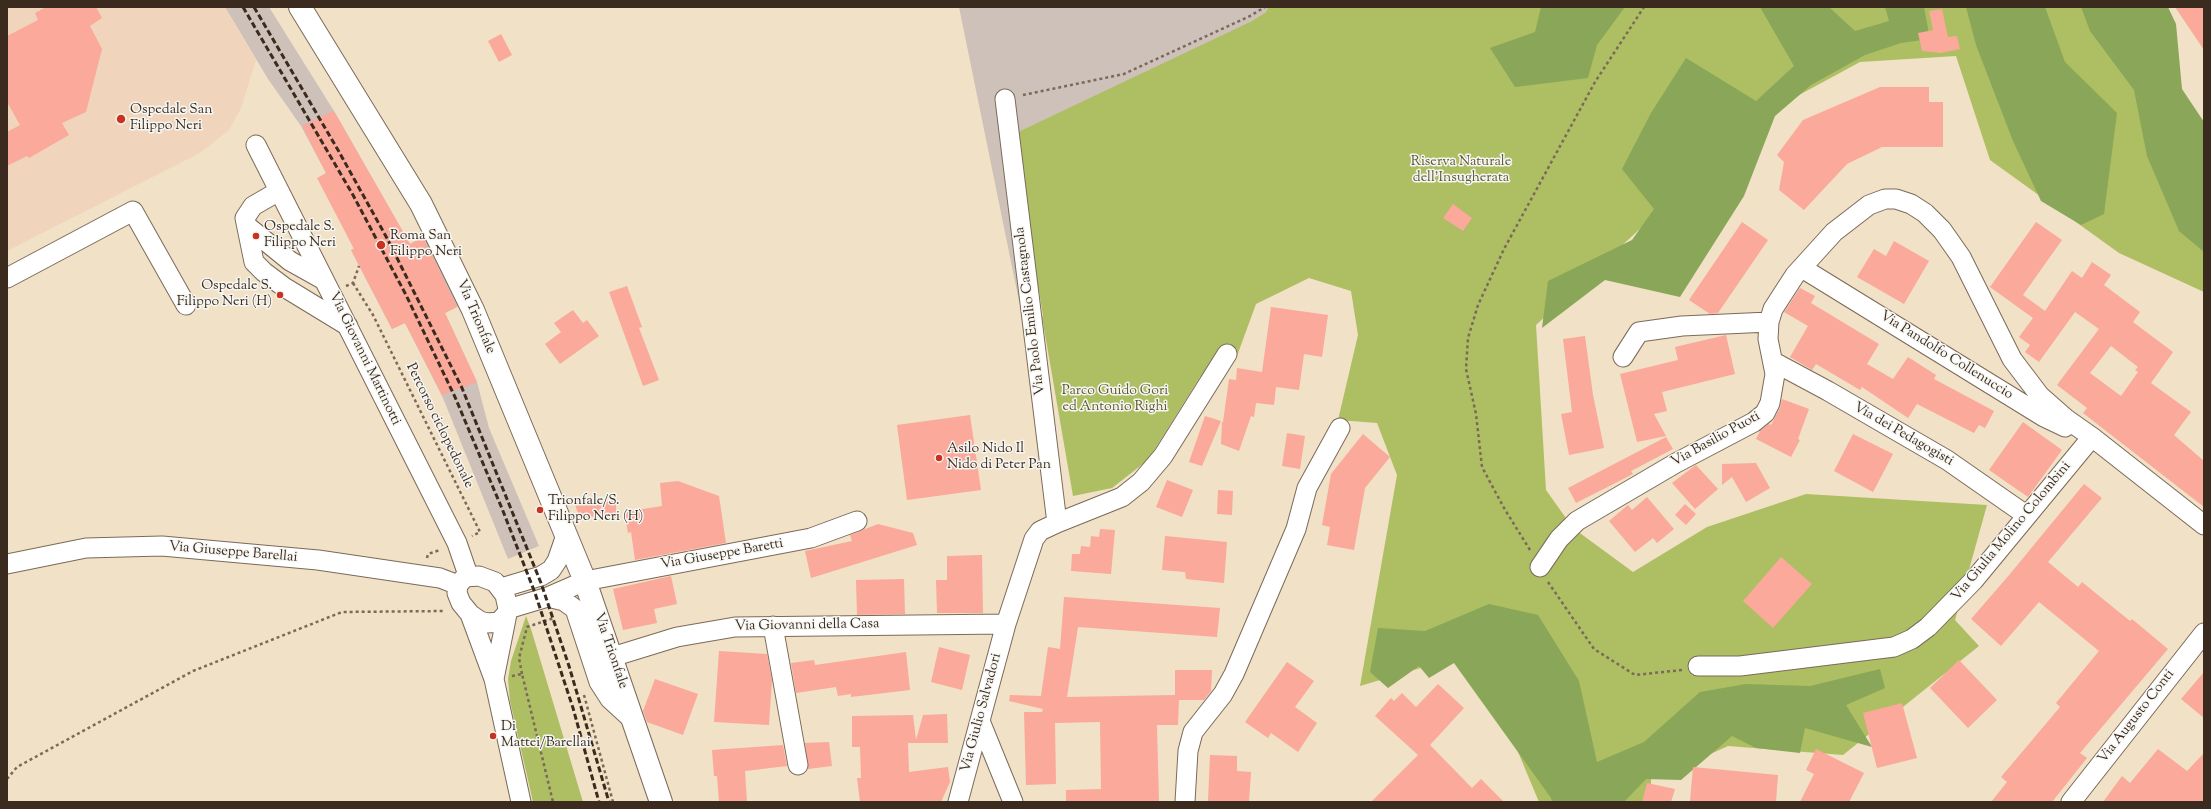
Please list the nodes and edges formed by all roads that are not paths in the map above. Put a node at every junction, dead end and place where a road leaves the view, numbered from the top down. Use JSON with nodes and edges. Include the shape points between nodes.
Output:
{"nodes":[{"id":1,"x":300,"y":7,"type":"edge"},
{"id":2,"x":1006,"y":99,"type":"road end"},
{"id":3,"x":256,"y":145,"type":"dead end"},
{"id":4,"x":279,"y":191,"type":"junction"},
{"id":5,"x":247,"y":226,"type":"junction"},
{"id":6,"x":1802,"y":268,"type":"junction"},
{"id":7,"x":7,"y":278,"type":"edge"},
{"id":8,"x":328,"y":286,"type":"junction"},
{"id":9,"x":186,"y":305,"type":"dead end"},
{"id":10,"x":1769,"y":322,"type":"junction"},
{"id":11,"x":348,"y":326,"type":"junction"},
{"id":12,"x":1227,"y":354,"type":"dead end"},
{"id":13,"x":1623,"y":357,"type":"dead end"},
{"id":14,"x":1774,"y":362,"type":"junction"},
{"id":15,"x":1340,"y":428,"type":"dead end"},
{"id":16,"x":2092,"y":437,"type":"junction"},
{"id":17,"x":2026,"y":515,"type":"junction"},
{"id":18,"x":857,"y":521,"type":"dead end"},
{"id":19,"x":1057,"y":523,"type":"junction"},
{"id":20,"x":2204,"y":525,"type":"edge"},
{"id":21,"x":566,"y":535,"type":"junction"},
{"id":22,"x":7,"y":564,"type":"edge"},
{"id":23,"x":1540,"y":567,"type":"dead end"},
{"id":24,"x":463,"y":580,"type":"junction"},
{"id":25,"x":585,"y":580,"type":"junction"},
{"id":26,"x":501,"y":588,"type":"junction"},
{"id":27,"x":548,"y":597,"type":"junction"},
{"id":28,"x":507,"y":611,"type":"junction"},
{"id":29,"x":468,"y":612,"type":"junction"},
{"id":30,"x":1006,"y":624,"type":"junction"},
{"id":31,"x":773,"y":626,"type":"junction"},
{"id":32,"x":2204,"y":633,"type":"edge"},
{"id":33,"x":612,"y":657,"type":"junction"},
{"id":34,"x":1698,"y":666,"type":"dead end"},
{"id":35,"x":500,"y":678,"type":"junction"},
{"id":36,"x":634,"y":721,"type":"junction"},
{"id":37,"x":980,"y":721,"type":"junction"},
{"id":38,"x":798,"y":765,"type":"dead end"},
{"id":39,"x":521,"y":802,"type":"edge"},
{"id":40,"x":661,"y":802,"type":"edge"},
{"id":41,"x":958,"y":802,"type":"edge"},
{"id":42,"x":1013,"y":802,"type":"edge"},
{"id":43,"x":1185,"y":802,"type":"edge"},
{"id":44,"x":2071,"y":802,"type":"edge"}],
"edges":[{"from":1,"to":21,"type":"main road","name":"Via Trionfale","via":[[390,152],[455,270]]},
{"from":2,"to":19,"type":"street","name":"Via Paolo Emilio Castagnola"},
{"from":3,"to":4,"type":"street","name":"Via Giovanni Martinotti"},
{"from":4,"to":5,"type":"street","via":[[249,210],[245,218]]},
{"from":4,"to":8,"type":"street","name":"Via Giovanni Martinotti"},
{"from":5,"to":8,"type":"street","via":[[290,261]]},
{"from":5,"to":11,"type":"street","via":[[251,256],[258,267]]},
{"from":6,"to":10,"type":"street","name":"Via Basilio Puoti","via":[[1792,278],[1776,304]]},
{"from":6,"to":16,"type":"street","name":"Via Pandolfo Collenuccio","via":[[2044,417]]},
{"from":6,"to":16,"type":"street","name":"Via Basilio Puoti","via":[[1834,232],[1869,204],[1891,198],[1911,204],[1935,222],[1953,244],[1998,332],[2026,379],[2040,396],[2065,418]]},
{"from":7,"to":9,"type":"street","via":[[133,211]]},
{"from":8,"to":11,"type":"street","name":"Via Giovanni Martinotti"},
{"from":10,"to":13,"type":"street","via":[[1682,326],[1639,332]]},
{"from":10,"to":14,"type":"street","name":"Via Basilio Puoti","via":[[1768,339]]},
{"from":11,"to":24,"type":"street","name":"Via Giovanni Martinotti","via":[[457,543]]},
{"from":12,"to":19,"type":"street","via":[[1163,456],[1142,482],[1122,497]]},
{"from":14,"to":17,"type":"street","name":"Via dei Pedagogisti","via":[[1947,460]]},
{"from":14,"to":23,"type":"street","name":"Via Basilio Puoti","via":[[1772,395],[1768,410],[1763,415],[1626,491],[1578,521],[1566,531]]},
{"from":15,"to":43,"type":"street","via":[[1307,488],[1296,529],[1223,694],[1194,732],[1188,751]]},
{"from":16,"to":17,"type":"street","name":"Via Giulia Molino Colombini"},
{"from":16,"to":20,"type":"street"},
{"from":17,"to":34,"type":"street","name":"Via Giulia Molino Colombini","via":[[1974,580],[1928,627],[1908,642],[1740,666]]},
{"from":18,"to":25,"type":"street","name":"Via Giuseppe Baretti","via":[[811,538]]},
{"from":19,"to":30,"type":"street","via":[[1040,531],[1034,539]]},
{"from":21,"to":25,"type":"main road","name":"Via Trionfale"},
{"from":21,"to":26,"type":"street","via":[[551,570],[541,576]]},
{"from":22,"to":24,"type":"street","name":"Via Giuseppe Barellai","via":[[86,548],[162,546],[318,560]]},
{"from":24,"to":26,"type":"street","via":[[486,577]]},
{"from":24,"to":29,"type":"street","via":[[458,596]]},
{"from":25,"to":27,"type":"street"},
{"from":25,"to":33,"type":"main road","name":"Via Trionfale"},
{"from":26,"to":28,"type":"street","via":[[507,600]]},
{"from":27,"to":28,"type":"street"},
{"from":27,"to":36,"type":"street","name":"Via Trionfale","via":[[564,601],[575,609],[599,682],[610,699]]},
{"from":28,"to":29,"type":"street","via":[[502,620],[492,624],[483,622]]},
{"from":28,"to":35,"type":"street"},
{"from":29,"to":35,"type":"street"},
{"from":30,"to":31,"type":"street","name":"Via Giovanni della Casa"},
{"from":30,"to":37,"type":"street","name":"Via Giulio Salvadori"},
{"from":31,"to":33,"type":"street","name":"Via Giovanni della Casa","via":[[735,627],[698,632]]},
{"from":31,"to":38,"type":"street"},
{"from":32,"to":44,"type":"street","name":"Via Augusto Conti"},
{"from":33,"to":36,"type":"main road","name":"Via Trionfale"},
{"from":35,"to":39,"type":"street"},
{"from":36,"to":40,"type":"main road","name":"Via Trionfale"},
{"from":37,"to":41,"type":"street","name":"Via Giulio Salvadori"},
{"from":37,"to":42,"type":"street"}]}
